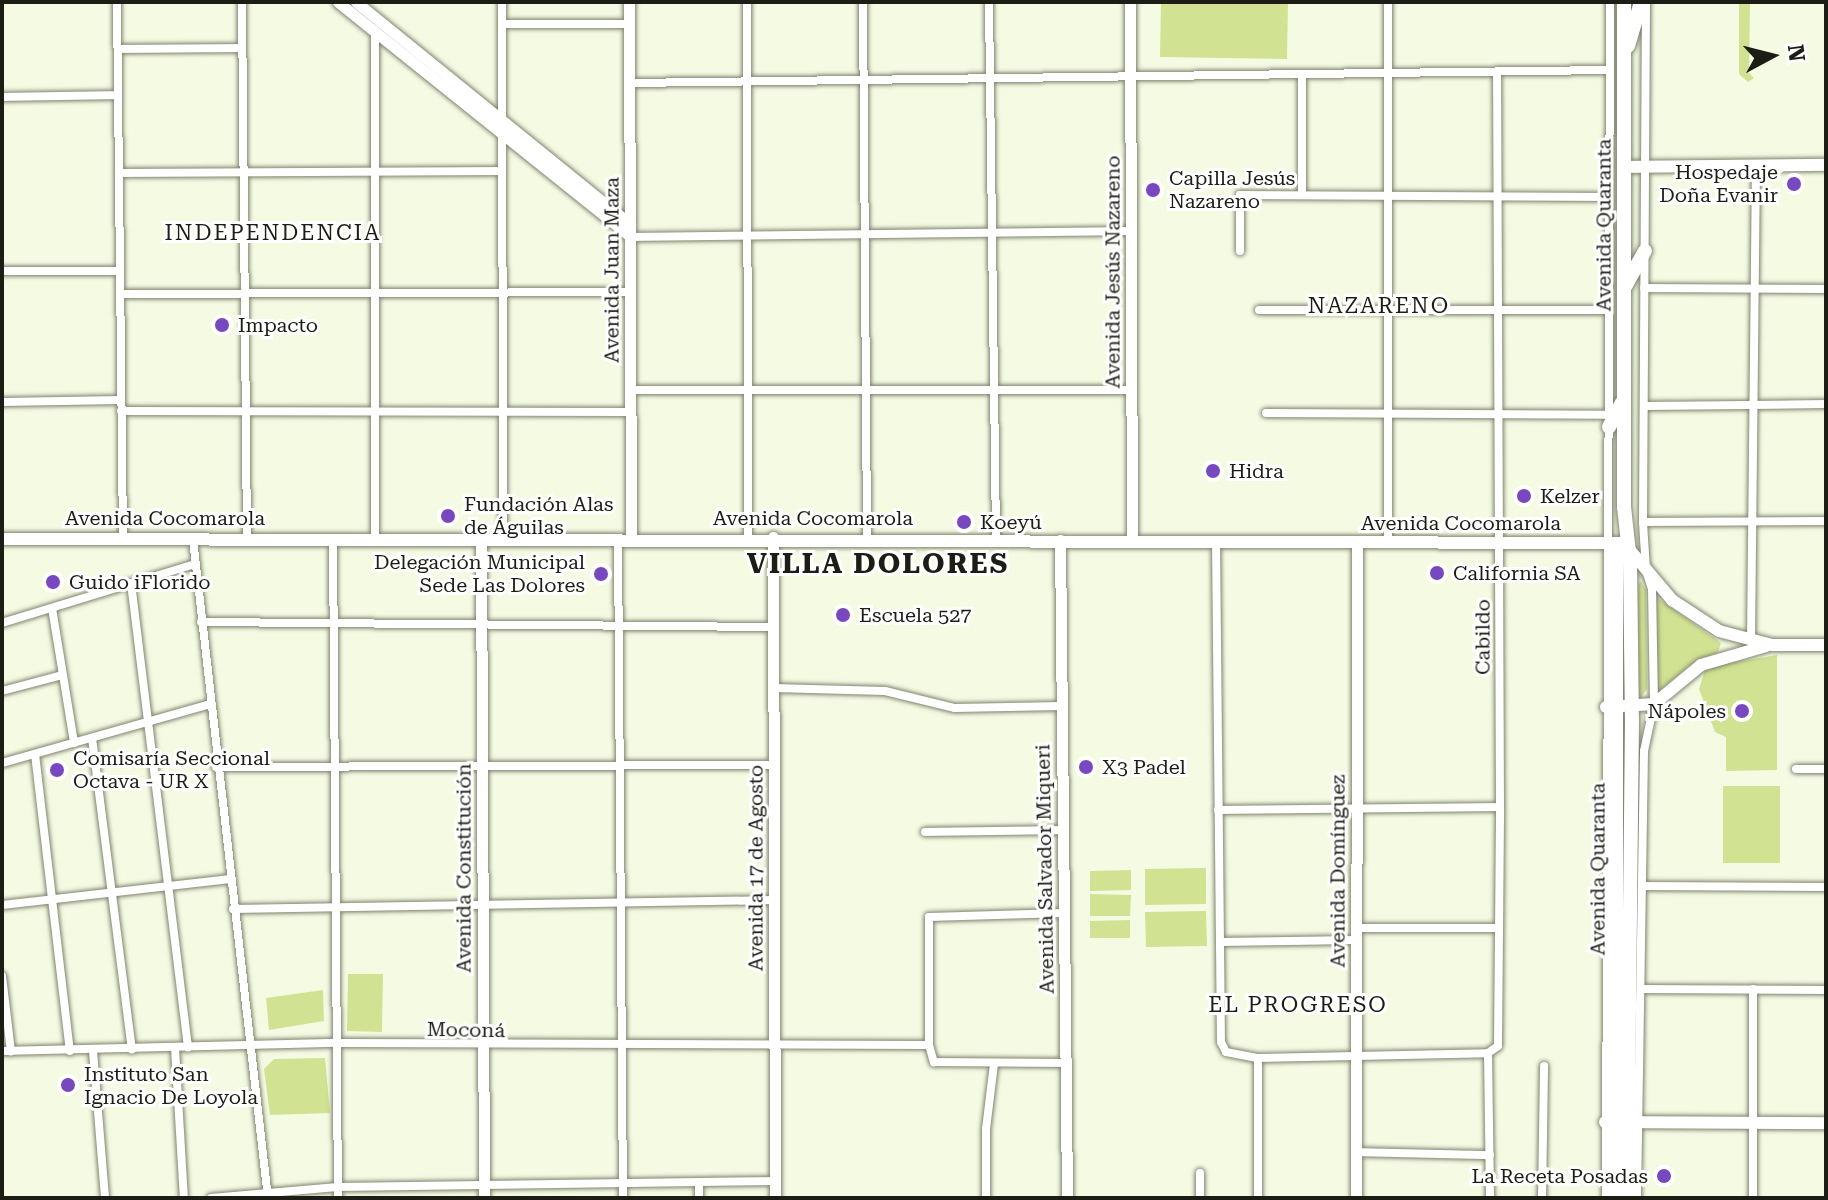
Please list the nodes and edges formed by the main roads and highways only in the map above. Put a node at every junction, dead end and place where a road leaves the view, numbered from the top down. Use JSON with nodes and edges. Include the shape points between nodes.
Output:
{"nodes":[{"id":1,"x":338,"y":2,"type":"edge"},
{"id":2,"x":356,"y":2,"type":"edge"},
{"id":3,"x":629,"y":2,"type":"edge"},
{"id":4,"x":1130,"y":2,"type":"edge"},
{"id":5,"x":1624,"y":2,"type":"edge"},
{"id":6,"x":1644,"y":2,"type":"edge"},
{"id":7,"x":369,"y":6,"type":"edge"},
{"id":8,"x":1624,"y":61,"type":"junction"},
{"id":9,"x":1826,"y":165,"type":"edge"},
{"id":10,"x":1616,"y":166,"type":"junction"},
{"id":11,"x":631,"y":230,"type":"junction"},
{"id":12,"x":1645,"y":251,"type":"road end"},
{"id":13,"x":1624,"y":289,"type":"junction"},
{"id":14,"x":1624,"y":399,"type":"junction"},
{"id":15,"x":1609,"y":421,"type":"road end"},
{"id":16,"x":625,"y":537,"type":"junction"},
{"id":17,"x":773,"y":537,"type":"junction"},
{"id":18,"x":481,"y":538,"type":"junction"},
{"id":19,"x":2,"y":539,"type":"edge"},
{"id":20,"x":1060,"y":540,"type":"junction"},
{"id":21,"x":1132,"y":541,"type":"junction"},
{"id":22,"x":1624,"y":543,"type":"junction"},
{"id":23,"x":1357,"y":544,"type":"junction"},
{"id":24,"x":1772,"y":645,"type":"junction"},
{"id":25,"x":1826,"y":645,"type":"edge"},
{"id":26,"x":1618,"y":708,"type":"junction"},
{"id":27,"x":1644,"y":820,"type":"road end"},
{"id":28,"x":1630,"y":844,"type":"junction"},
{"id":29,"x":1622,"y":1122,"type":"junction"},
{"id":30,"x":1826,"y":1123,"type":"edge"},
{"id":31,"x":484,"y":1192,"type":"edge"},
{"id":32,"x":775,"y":1198,"type":"edge"},
{"id":33,"x":1067,"y":1198,"type":"edge"},
{"id":34,"x":1356,"y":1198,"type":"edge"},
{"id":35,"x":1616,"y":1198,"type":"edge"},
{"id":36,"x":1627,"y":1198,"type":"edge"}],
"edges":[{"from":1,"to":11,"type":"main road","via":[[502,138]]},
{"from":2,"to":7,"type":"main road"},
{"from":3,"to":11,"type":"main road","name":"Avenida Juan Maza"},
{"from":4,"to":21,"type":"main road","name":"Avenida Jesús Nazareno"},
{"from":5,"to":8,"type":"highway","name":"Avenida Quaranta"},
{"from":6,"to":8,"type":"highway"},
{"from":7,"to":11,"type":"main road"},
{"from":8,"to":10,"type":"highway","name":"Avenida Quaranta"},
{"from":9,"to":10,"type":"main road"},
{"from":10,"to":13,"type":"highway","name":"Avenida Quaranta"},
{"from":11,"to":16,"type":"main road","name":"Avenida Juan Maza","via":[[632,412]]},
{"from":12,"to":13,"type":"highway"},
{"from":13,"to":14,"type":"highway","name":"Avenida Quaranta"},
{"from":14,"to":15,"type":"highway"},
{"from":14,"to":22,"type":"highway","name":"Avenida Quaranta"},
{"from":16,"to":17,"type":"main road","name":"Avenida Cocomarola"},
{"from":16,"to":18,"type":"main road","name":"Avenida Cocomarola"},
{"from":17,"to":20,"type":"main road","name":"Avenida Cocomarola"},
{"from":17,"to":32,"type":"main road","name":"Avenida 17 de Agosto"},
{"from":18,"to":19,"type":"main road","name":"Avenida Cocomarola"},
{"from":18,"to":31,"type":"main road","name":"Avenida Constitución"},
{"from":20,"to":21,"type":"main road","name":"Avenida Cocomarola"},
{"from":20,"to":33,"type":"main road","name":"Avenida Salvador Miqueri"},
{"from":21,"to":23,"type":"main road","name":"Avenida Cocomarola"},
{"from":22,"to":23,"type":"main road","name":"Avenida Cocomarola"},
{"from":22,"to":24,"type":"main road","via":[[1692,616]]},
{"from":22,"to":26,"type":"highway","name":"Avenida Quaranta","via":[[1630,561]]},
{"from":23,"to":34,"type":"main road","name":"Avenida Domínguez"},
{"from":24,"to":25,"type":"main road"},
{"from":24,"to":26,"type":"main road","via":[[1701,665],[1654,704]]},
{"from":26,"to":28,"type":"highway","name":"Avenida Quaranta"},
{"from":26,"to":29,"type":"highway","name":"Avenida Quaranta"},
{"from":27,"to":28,"type":"highway"},
{"from":28,"to":29,"type":"highway","name":"Avenida Quaranta"},
{"from":29,"to":30,"type":"main road"},
{"from":29,"to":35,"type":"highway","name":"Avenida Quaranta"},
{"from":29,"to":36,"type":"highway","name":"Avenida Quaranta"}]}
